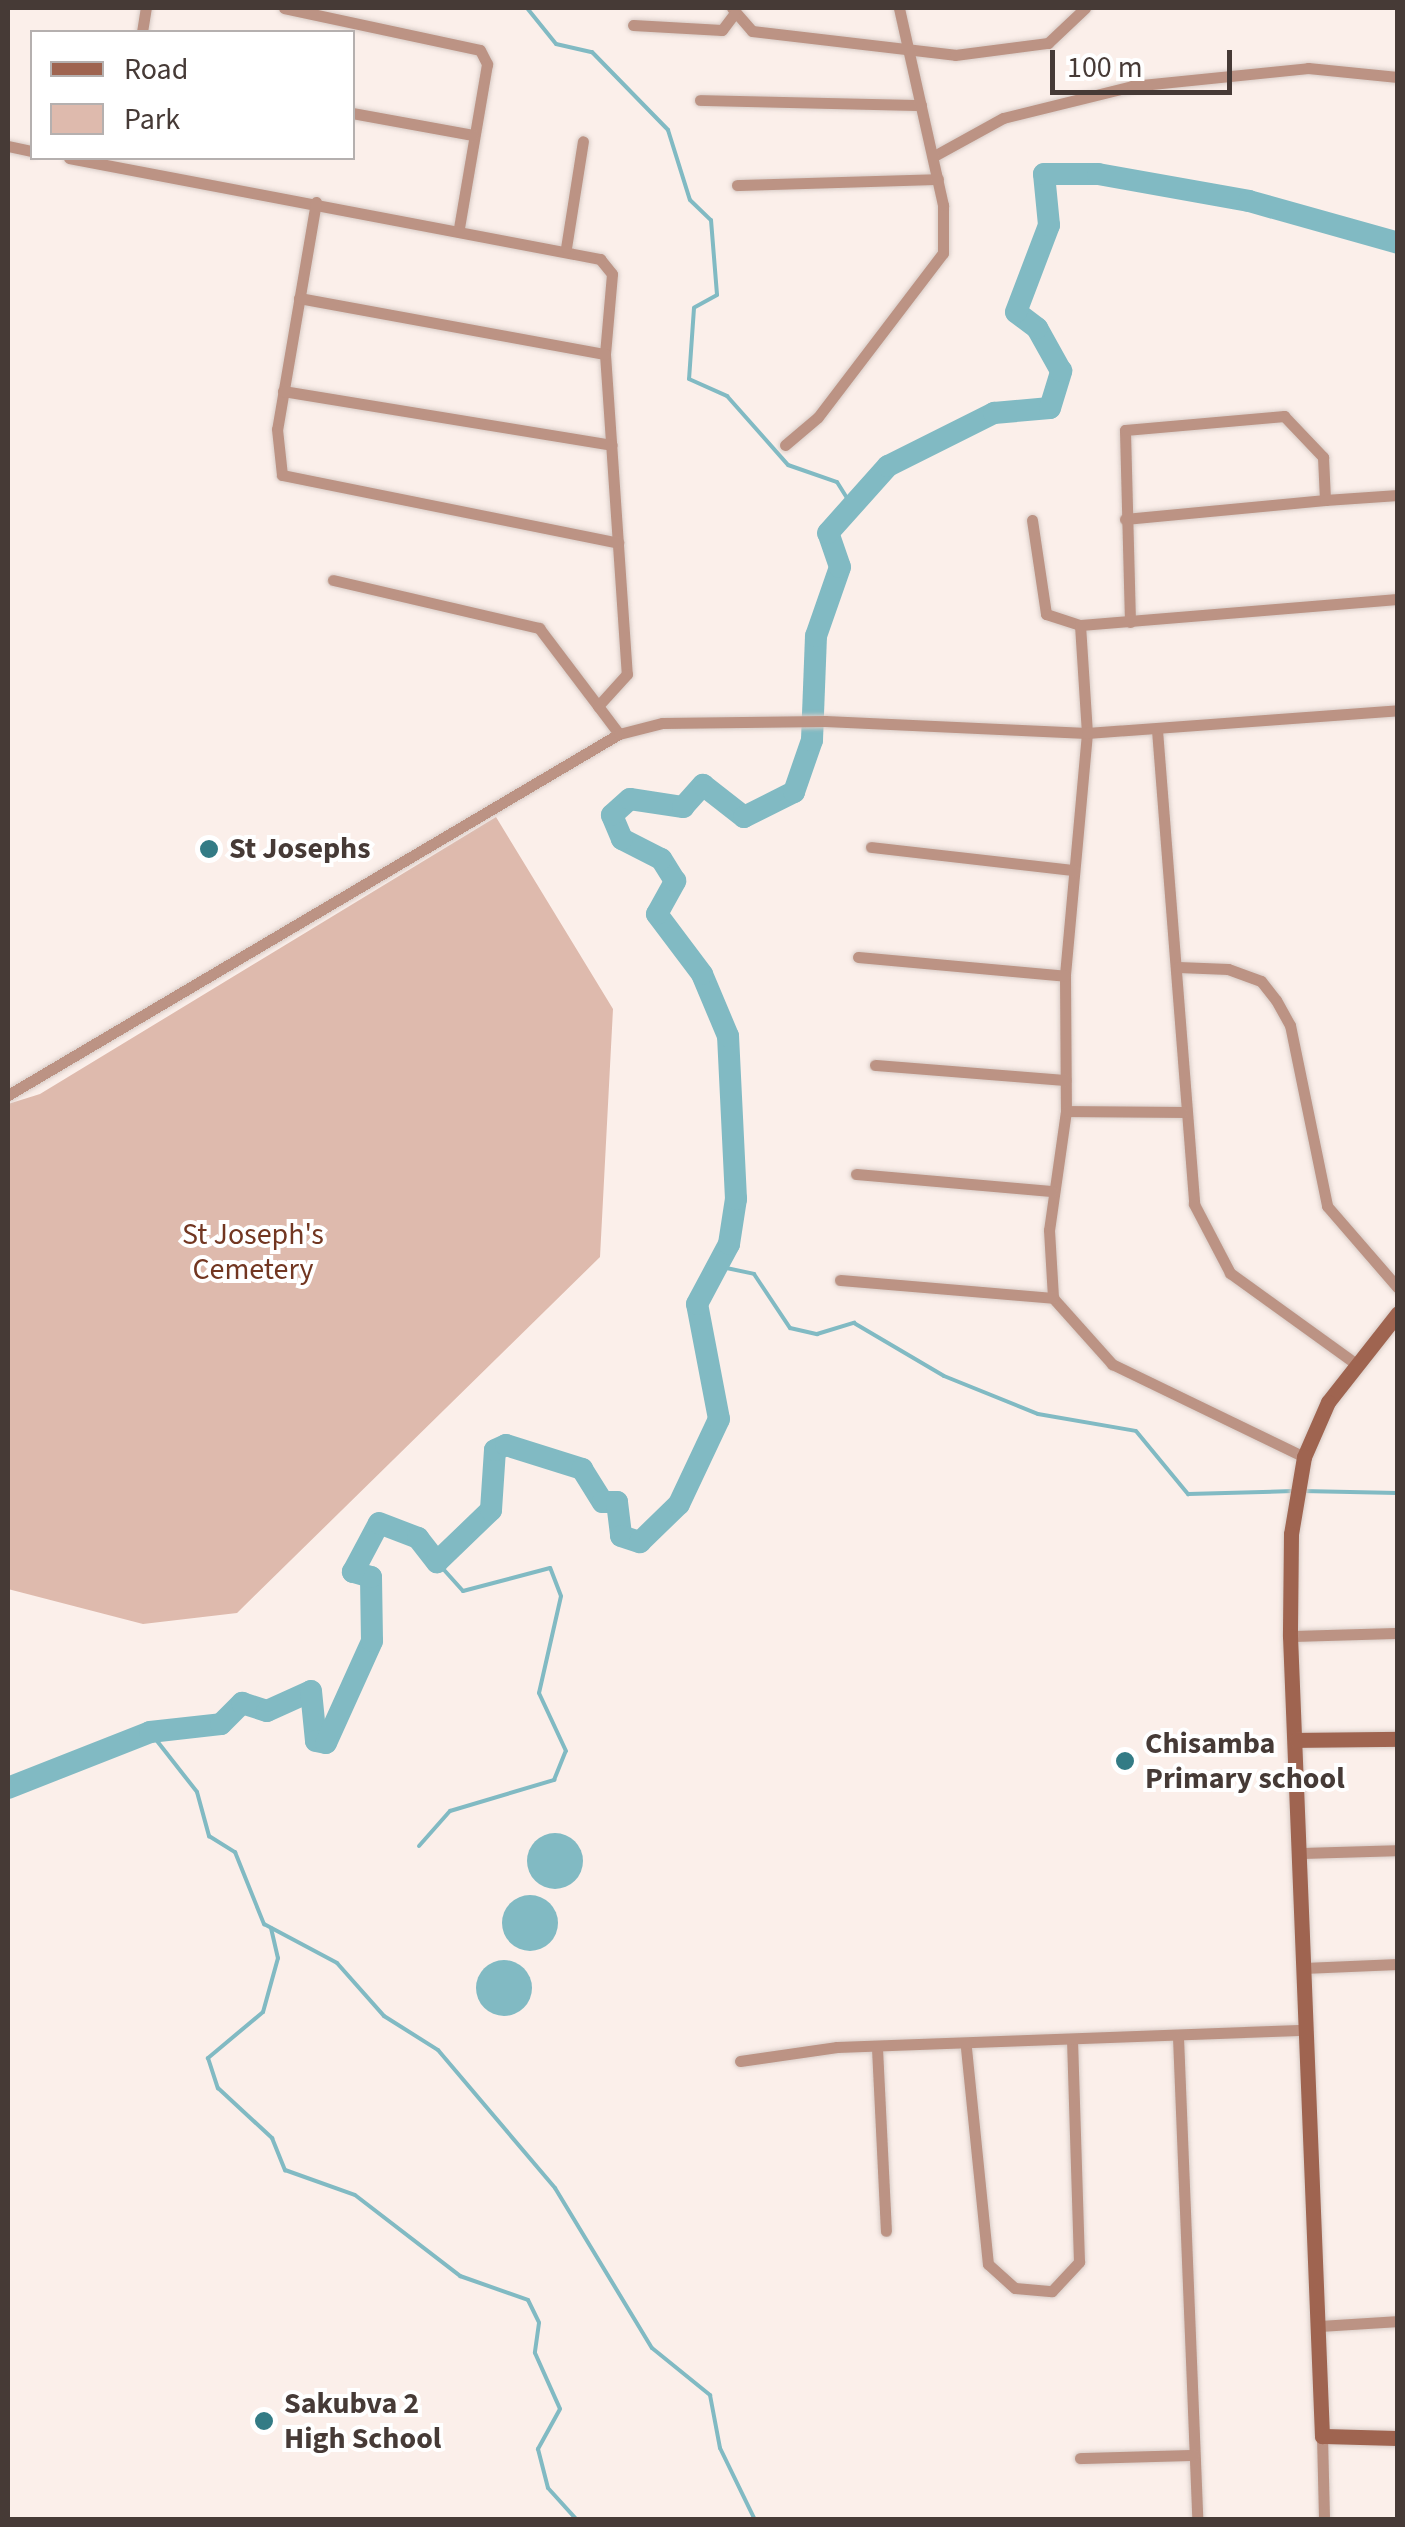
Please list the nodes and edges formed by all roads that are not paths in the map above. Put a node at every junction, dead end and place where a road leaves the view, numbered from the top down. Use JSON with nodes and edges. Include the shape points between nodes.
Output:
{"nodes":[{"id":1,"x":284,"y":8,"type":"edge"},
{"id":2,"x":899,"y":8,"type":"edge"},
{"id":3,"x":1085,"y":8,"type":"edge"},
{"id":4,"x":733,"y":11,"type":"edge"},
{"id":5,"x":633,"y":24,"type":"dead end"},
{"id":6,"x":722,"y":30,"type":"junction"},
{"id":7,"x":752,"y":31,"type":"junction"},
{"id":8,"x":908,"y":50,"type":"junction"},
{"id":9,"x":1398,"y":77,"type":"edge"},
{"id":10,"x":700,"y":100,"type":"dead end"},
{"id":11,"x":922,"y":105,"type":"junction"},
{"id":12,"x":355,"y":114,"type":"edge"},
{"id":13,"x":473,"y":134,"type":"junction"},
{"id":14,"x":583,"y":141,"type":"dead end"},
{"id":15,"x":934,"y":156,"type":"junction"},
{"id":16,"x":94,"y":160,"type":"edge"},
{"id":17,"x":120,"y":162,"type":"edge"},
{"id":18,"x":938,"y":178,"type":"junction"},
{"id":19,"x":738,"y":184,"type":"dead end"},
{"id":20,"x":316,"y":202,"type":"junction"},
{"id":21,"x":459,"y":227,"type":"junction"},
{"id":22,"x":566,"y":248,"type":"junction"},
{"id":23,"x":299,"y":298,"type":"junction"},
{"id":24,"x":605,"y":354,"type":"junction"},
{"id":25,"x":283,"y":390,"type":"junction"},
{"id":26,"x":612,"y":445,"type":"junction"},
{"id":27,"x":786,"y":445,"type":"dead end"},
{"id":28,"x":1398,"y":495,"type":"edge"},
{"id":29,"x":1325,"y":500,"type":"junction"},
{"id":30,"x":1032,"y":520,"type":"dead end"},
{"id":31,"x":1125,"y":520,"type":"junction"},
{"id":32,"x":618,"y":542,"type":"junction"},
{"id":33,"x":333,"y":580,"type":"dead end"},
{"id":34,"x":1398,"y":599,"type":"edge"},
{"id":35,"x":1130,"y":622,"type":"junction"},
{"id":36,"x":1080,"y":625,"type":"junction"},
{"id":37,"x":598,"y":706,"type":"junction"},
{"id":38,"x":1398,"y":710,"type":"edge"},
{"id":39,"x":1157,"y":730,"type":"junction"},
{"id":40,"x":1087,"y":733,"type":"junction"},
{"id":41,"x":619,"y":734,"type":"junction"},
{"id":42,"x":871,"y":847,"type":"dead end"},
{"id":43,"x":1074,"y":870,"type":"junction"},
{"id":44,"x":858,"y":956,"type":"dead end"},
{"id":45,"x":1178,"y":967,"type":"junction"},
{"id":46,"x":1064,"y":976,"type":"junction"},
{"id":47,"x":875,"y":1065,"type":"dead end"},
{"id":48,"x":1065,"y":1080,"type":"junction"},
{"id":49,"x":8,"y":1096,"type":"edge"},
{"id":50,"x":1066,"y":1111,"type":"junction"},
{"id":51,"x":1182,"y":1112,"type":"junction"},
{"id":52,"x":856,"y":1174,"type":"dead end"},
{"id":53,"x":1051,"y":1191,"type":"junction"},
{"id":54,"x":840,"y":1280,"type":"dead end"},
{"id":55,"x":1398,"y":1288,"type":"edge"},
{"id":56,"x":1053,"y":1298,"type":"junction"},
{"id":57,"x":1398,"y":1313,"type":"edge"},
{"id":58,"x":1356,"y":1362,"type":"junction"},
{"id":59,"x":1304,"y":1457,"type":"junction"},
{"id":60,"x":1398,"y":1634,"type":"edge"},
{"id":61,"x":1290,"y":1636,"type":"junction"},
{"id":62,"x":1398,"y":1739,"type":"edge"},
{"id":63,"x":1296,"y":1740,"type":"junction"},
{"id":64,"x":1398,"y":1850,"type":"edge"},
{"id":65,"x":1300,"y":1853,"type":"junction"},
{"id":66,"x":1398,"y":1964,"type":"edge"},
{"id":67,"x":1303,"y":1968,"type":"junction"},
{"id":68,"x":1306,"y":2030,"type":"junction"},
{"id":69,"x":1178,"y":2037,"type":"junction"},
{"id":70,"x":1072,"y":2043,"type":"junction"},
{"id":71,"x":877,"y":2048,"type":"junction"},
{"id":72,"x":966,"y":2048,"type":"junction"},
{"id":73,"x":740,"y":2060,"type":"dead end"},
{"id":74,"x":886,"y":2231,"type":"dead end"},
{"id":75,"x":1398,"y":2322,"type":"edge"},
{"id":76,"x":1321,"y":2326,"type":"junction"},
{"id":77,"x":1322,"y":2436,"type":"junction"},
{"id":78,"x":1398,"y":2438,"type":"edge"},
{"id":79,"x":1194,"y":2455,"type":"junction"},
{"id":80,"x":1080,"y":2458,"type":"dead end"},
{"id":81,"x":1197,"y":2520,"type":"edge"},
{"id":82,"x":1324,"y":2520,"type":"edge"}],
"edges":[{"from":1,"to":13,"type":"street","via":[[468,41],[487,64]]},
{"from":2,"to":8,"type":"street"},
{"from":3,"to":8,"type":"street","via":[[1048,42],[956,55]]},
{"from":4,"to":6,"type":"street"},
{"from":4,"to":7,"type":"street"},
{"from":5,"to":6,"type":"street"},
{"from":6,"to":7,"type":"street"},
{"from":7,"to":8,"type":"street"},
{"from":8,"to":11,"type":"street"},
{"from":9,"to":15,"type":"street","via":[[1308,68],[1132,86],[1003,118]]},
{"from":10,"to":11,"type":"street"},
{"from":11,"to":15,"type":"street"},
{"from":12,"to":13,"type":"street"},
{"from":13,"to":21,"type":"street"},
{"from":14,"to":22,"type":"street"},
{"from":15,"to":18,"type":"street"},
{"from":16,"to":17,"type":"street"},
{"from":17,"to":20,"type":"street"},
{"from":18,"to":19,"type":"street"},
{"from":18,"to":27,"type":"street","via":[[945,236],[936,272]]},
{"from":20,"to":21,"type":"street"},
{"from":20,"to":23,"type":"street"},
{"from":21,"to":22,"type":"street"},
{"from":22,"to":24,"type":"street","via":[[600,259],[612,274]]},
{"from":23,"to":24,"type":"street"},
{"from":23,"to":25,"type":"street"},
{"from":24,"to":26,"type":"street"},
{"from":25,"to":26,"type":"street"},
{"from":25,"to":32,"type":"street","via":[[274,463],[282,476]]},
{"from":26,"to":32,"type":"street"},
{"from":28,"to":29,"type":"street"},
{"from":29,"to":31,"type":"street"},
{"from":29,"to":31,"type":"street","via":[[1323,457],[1288,418],[1128,429],[1120,438]]},
{"from":30,"to":36,"type":"street","via":[[1046,614]]},
{"from":31,"to":35,"type":"street"},
{"from":32,"to":37,"type":"street","via":[[628,674]]},
{"from":33,"to":37,"type":"street","via":[[539,628]]},
{"from":34,"to":35,"type":"street"},
{"from":35,"to":36,"type":"street"},
{"from":36,"to":40,"type":"street"},
{"from":37,"to":41,"type":"street"},
{"from":38,"to":39,"type":"street"},
{"from":39,"to":40,"type":"street"},
{"from":39,"to":45,"type":"street"},
{"from":40,"to":41,"type":"street","via":[[825,720],[662,723]]},
{"from":40,"to":43,"type":"street"},
{"from":41,"to":49,"type":"street"},
{"from":42,"to":43,"type":"street"},
{"from":43,"to":46,"type":"street"},
{"from":44,"to":46,"type":"street"},
{"from":45,"to":51,"type":"street"},
{"from":45,"to":55,"type":"street","via":[[1228,969],[1261,981],[1276,1000],[1326,1206]]},
{"from":46,"to":48,"type":"street"},
{"from":47,"to":48,"type":"street"},
{"from":48,"to":50,"type":"street"},
{"from":50,"to":51,"type":"street"},
{"from":50,"to":53,"type":"street"},
{"from":51,"to":58,"type":"street","via":[[1194,1204],[1230,1273]]},
{"from":52,"to":53,"type":"street"},
{"from":53,"to":56,"type":"street"},
{"from":54,"to":56,"type":"street"},
{"from":56,"to":59,"type":"street","via":[[1112,1364]]},
{"from":57,"to":58,"type":"street"},
{"from":58,"to":59,"type":"street"},
{"from":59,"to":61,"type":"street","via":[[1294,1512]]},
{"from":60,"to":61,"type":"street"},
{"from":61,"to":63,"type":"street"},
{"from":62,"to":63,"type":"street"},
{"from":63,"to":65,"type":"street"},
{"from":64,"to":65,"type":"street"},
{"from":65,"to":67,"type":"street"},
{"from":66,"to":67,"type":"street"},
{"from":67,"to":68,"type":"street"},
{"from":68,"to":69,"type":"street"},
{"from":68,"to":76,"type":"street"},
{"from":69,"to":70,"type":"street"},
{"from":69,"to":79,"type":"street"},
{"from":70,"to":72,"type":"street"},
{"from":70,"to":72,"type":"street","via":[[1079,2262],[1052,2291],[1015,2288],[988,2264]]},
{"from":71,"to":72,"type":"street"},
{"from":71,"to":73,"type":"street"},
{"from":71,"to":74,"type":"street"},
{"from":75,"to":76,"type":"street"},
{"from":76,"to":77,"type":"street"},
{"from":77,"to":78,"type":"street"},
{"from":77,"to":82,"type":"street"},
{"from":79,"to":80,"type":"street"},
{"from":79,"to":81,"type":"street"}]}
